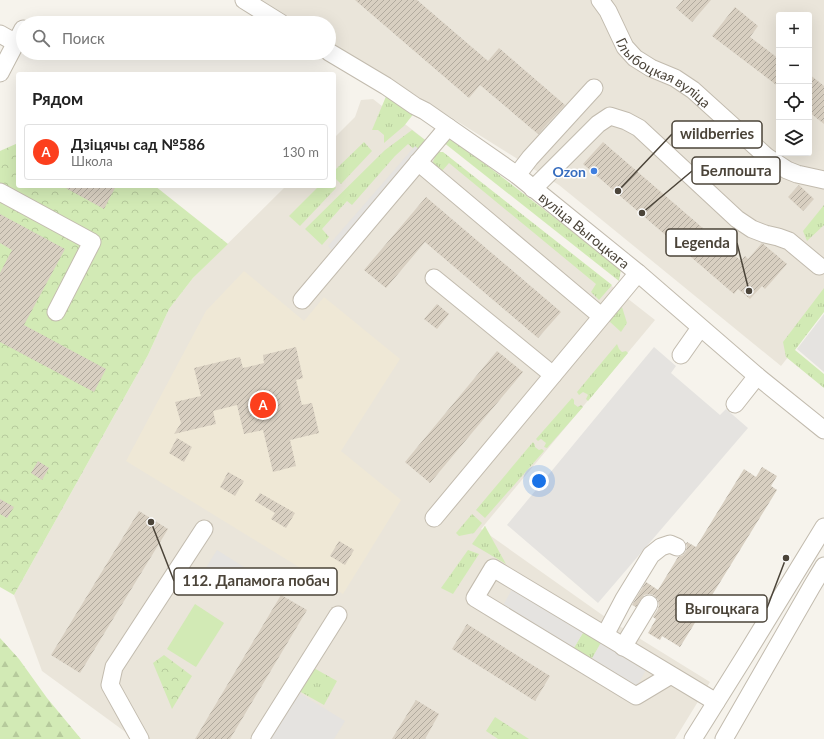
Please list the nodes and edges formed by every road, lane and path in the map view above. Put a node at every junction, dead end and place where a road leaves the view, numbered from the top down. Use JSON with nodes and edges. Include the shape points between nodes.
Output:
{"nodes":[{"id":1,"x":244,"y":0,"type":"edge"},
{"id":2,"x":600,"y":0,"type":"edge"},
{"id":3,"x":270,"y":16,"type":"edge"},
{"id":4,"x":0,"y":34,"type":"edge"},
{"id":5,"x":16,"y":36,"type":"edge"},
{"id":6,"x":16,"y":43,"type":"edge"},
{"id":7,"x":336,"y":56,"type":"edge"},
{"id":8,"x":0,"y":73,"type":"edge"},
{"id":9,"x":594,"y":88,"type":"dead end"},
{"id":10,"x":448,"y":127,"type":"junction"},
{"id":11,"x":418,"y":162,"type":"junction"},
{"id":12,"x":517,"y":175,"type":"junction"},
{"id":13,"x":824,"y":180,"type":"edge"},
{"id":14,"x":533,"y":189,"type":"junction"},
{"id":15,"x":0,"y":192,"type":"edge"},
{"id":16,"x":819,"y":266,"type":"dead end"},
{"id":17,"x":638,"y":273,"type":"junction"},
{"id":18,"x":434,"y":278,"type":"dead end"},
{"id":19,"x":302,"y":300,"type":"dead end"},
{"id":20,"x":56,"y":312,"type":"dead end"},
{"id":21,"x":601,"y":316,"type":"junction"},
{"id":22,"x":700,"y":328,"type":"junction"},
{"id":23,"x":681,"y":355,"type":"dead end"},
{"id":24,"x":553,"y":375,"type":"junction"},
{"id":25,"x":757,"y":376,"type":"junction"},
{"id":26,"x":735,"y":404,"type":"dead end"},
{"id":27,"x":824,"y":430,"type":"edge"},
{"id":28,"x":434,"y":518,"type":"dead end"},
{"id":29,"x":824,"y":527,"type":"edge"},
{"id":30,"x":204,"y":529,"type":"dead end"},
{"id":31,"x":677,"y":547,"type":"dead end"},
{"id":32,"x":824,"y":566,"type":"edge"},
{"id":33,"x":649,"y":604,"type":"dead end"},
{"id":34,"x":338,"y":615,"type":"dead end"},
{"id":35,"x":605,"y":635,"type":"junction"},
{"id":36,"x":624,"y":646,"type":"junction"},
{"id":37,"x":671,"y":675,"type":"junction"},
{"id":38,"x":716,"y":702,"type":"junction"},
{"id":39,"x":140,"y":739,"type":"edge"},
{"id":40,"x":260,"y":739,"type":"edge"},
{"id":41,"x":693,"y":739,"type":"edge"},
{"id":42,"x":724,"y":739,"type":"edge"}],
"edges":[{"from":1,"to":3,"type":"street"},
{"from":2,"to":13,"type":"street","name":"Глыбоцкая вуліца","via":[[625,47],[635,58],[693,90],[766,157],[797,174]]},
{"from":4,"to":5,"type":"street"},
{"from":6,"to":8,"type":"street"},
{"from":7,"to":10,"type":"street","name":"вуліца Выгоцкага"},
{"from":9,"to":12,"type":"street"},
{"from":10,"to":11,"type":"street"},
{"from":10,"to":12,"type":"street","name":"вуліца Выгоцкага"},
{"from":11,"to":19,"type":"street"},
{"from":11,"to":21,"type":"street"},
{"from":12,"to":14,"type":"street","name":"вуліца Выгоцкага"},
{"from":14,"to":16,"type":"street","via":[[598,124],[610,116],[638,128],[737,219],[752,229],[789,241]]},
{"from":14,"to":17,"type":"street","name":"вуліца Выгоцкага"},
{"from":15,"to":20,"type":"street","via":[[92,242]]},
{"from":17,"to":21,"type":"street"},
{"from":17,"to":22,"type":"street","name":"вуліца Выгоцкага"},
{"from":18,"to":24,"type":"street"},
{"from":21,"to":24,"type":"street"},
{"from":22,"to":23,"type":"street"},
{"from":22,"to":25,"type":"street","name":"вуліца Выгоцкага"},
{"from":24,"to":28,"type":"street"},
{"from":25,"to":26,"type":"street"},
{"from":25,"to":27,"type":"street","name":"вуліца Выгоцкага"},
{"from":29,"to":38,"type":"street"},
{"from":30,"to":39,"type":"street","via":[[114,667],[110,685]]},
{"from":31,"to":35,"type":"street","via":[[670,544],[661,547],[652,555]]},
{"from":32,"to":42,"type":"street"},
{"from":33,"to":36,"type":"street"},
{"from":34,"to":40,"type":"street"},
{"from":35,"to":36,"type":"street"},
{"from":35,"to":37,"type":"street","via":[[493,568],[475,598],[636,696]]},
{"from":36,"to":37,"type":"street"},
{"from":37,"to":38,"type":"street"},
{"from":38,"to":41,"type":"street"}]}
